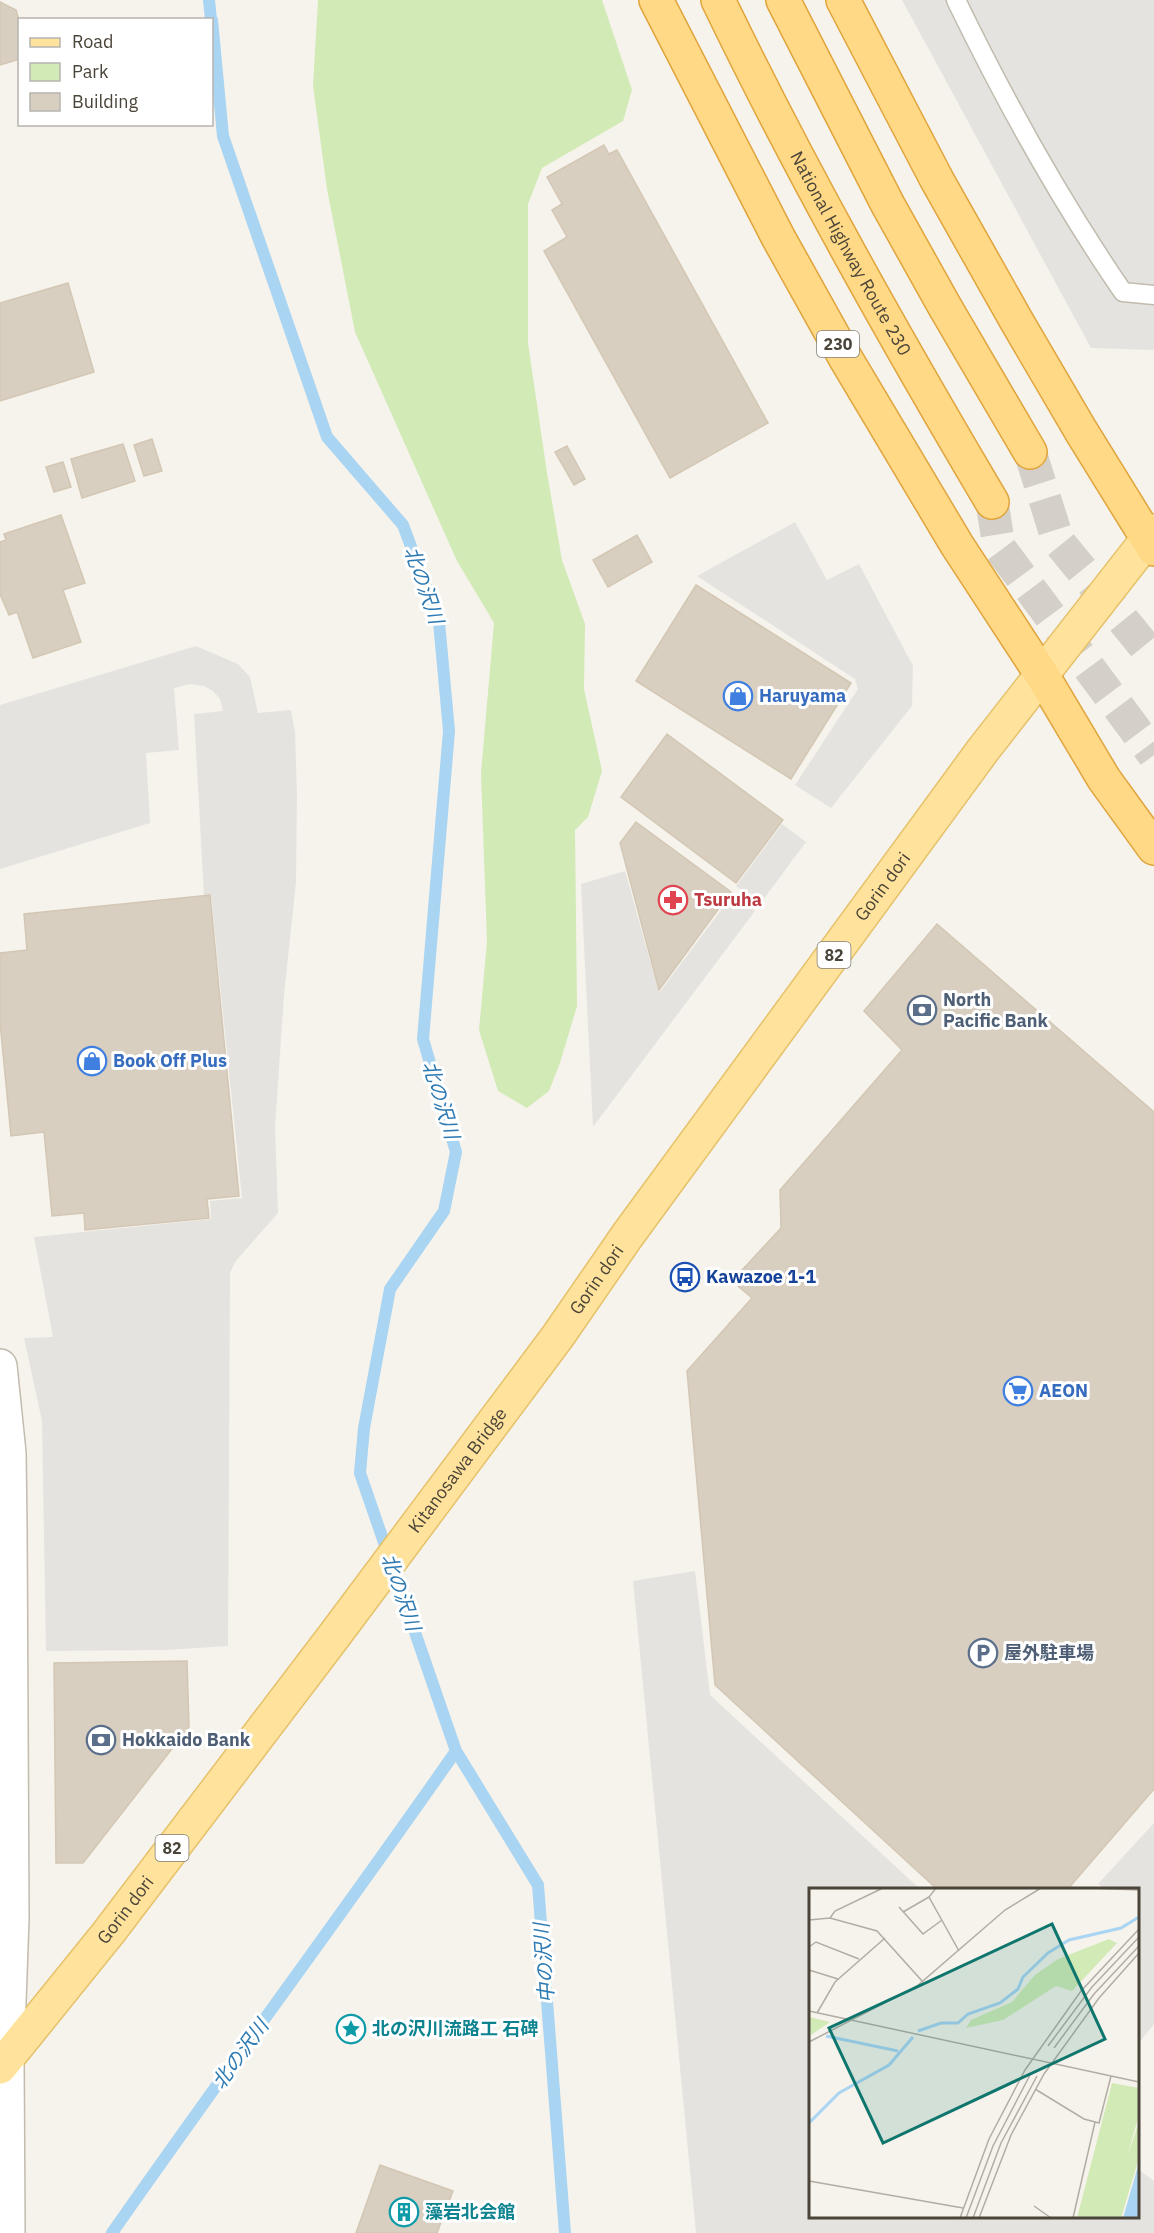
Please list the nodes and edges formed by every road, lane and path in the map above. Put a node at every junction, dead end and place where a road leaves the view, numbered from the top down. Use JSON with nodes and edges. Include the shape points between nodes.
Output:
{"nodes":[{"id":1,"x":656,"y":0,"type":"edge"},
{"id":2,"x":718,"y":0,"type":"edge"},
{"id":3,"x":783,"y":0,"type":"edge"},
{"id":4,"x":843,"y":0,"type":"edge"},
{"id":5,"x":956,"y":0,"type":"edge"},
{"id":6,"x":1154,"y":295,"type":"edge"},
{"id":7,"x":1030,"y":452,"type":"tunnel mouth"},
{"id":8,"x":992,"y":502,"type":"tunnel mouth"},
{"id":9,"x":1152,"y":539,"type":"edge"},
{"id":10,"x":1042,"y":675,"type":"junction"},
{"id":11,"x":1154,"y":848,"type":"edge"},
{"id":12,"x":558,"y":1336,"type":"joint"},
{"id":13,"x":0,"y":1366,"type":"edge"},
{"id":14,"x":334,"y":1636,"type":"joint"},
{"id":15,"x":4,"y":2062,"type":"edge"},
{"id":16,"x":8,"y":2233,"type":"edge"}],
"edges":[{"from":1,"to":10,"type":"highway","number":"230","via":[[778,237],[846,358],[957,545]]},
{"from":2,"to":8,"type":"highway","name":"National Highway Route 230","via":[[899,344]]},
{"from":3,"to":7,"type":"highway","via":[[888,205]]},
{"from":4,"to":9,"type":"highway","via":[[1010,310],[1081,431]]},
{"from":5,"to":6,"type":"lane","via":[[1039,160],[1091,245],[1123,292]]},
{"from":9,"to":10,"type":"main road","name":"Gorin dori","number":"82"},
{"from":10,"to":11,"type":"highway","via":[[1104,779]]},
{"from":10,"to":12,"type":"main road","name":"Gorin dori","number":"82","via":[[627,1236]]},
{"from":12,"to":14,"type":"main road","name":"Kitanosawa Bridge","number":"82"},
{"from":13,"to":15,"type":"street","via":[[9,1453],[10,1529],[12,1918]]},
{"from":14,"to":15,"type":"main road","name":"Gorin dori","number":"82","via":[[109,1932]]},
{"from":15,"to":16,"type":"street"}]}
